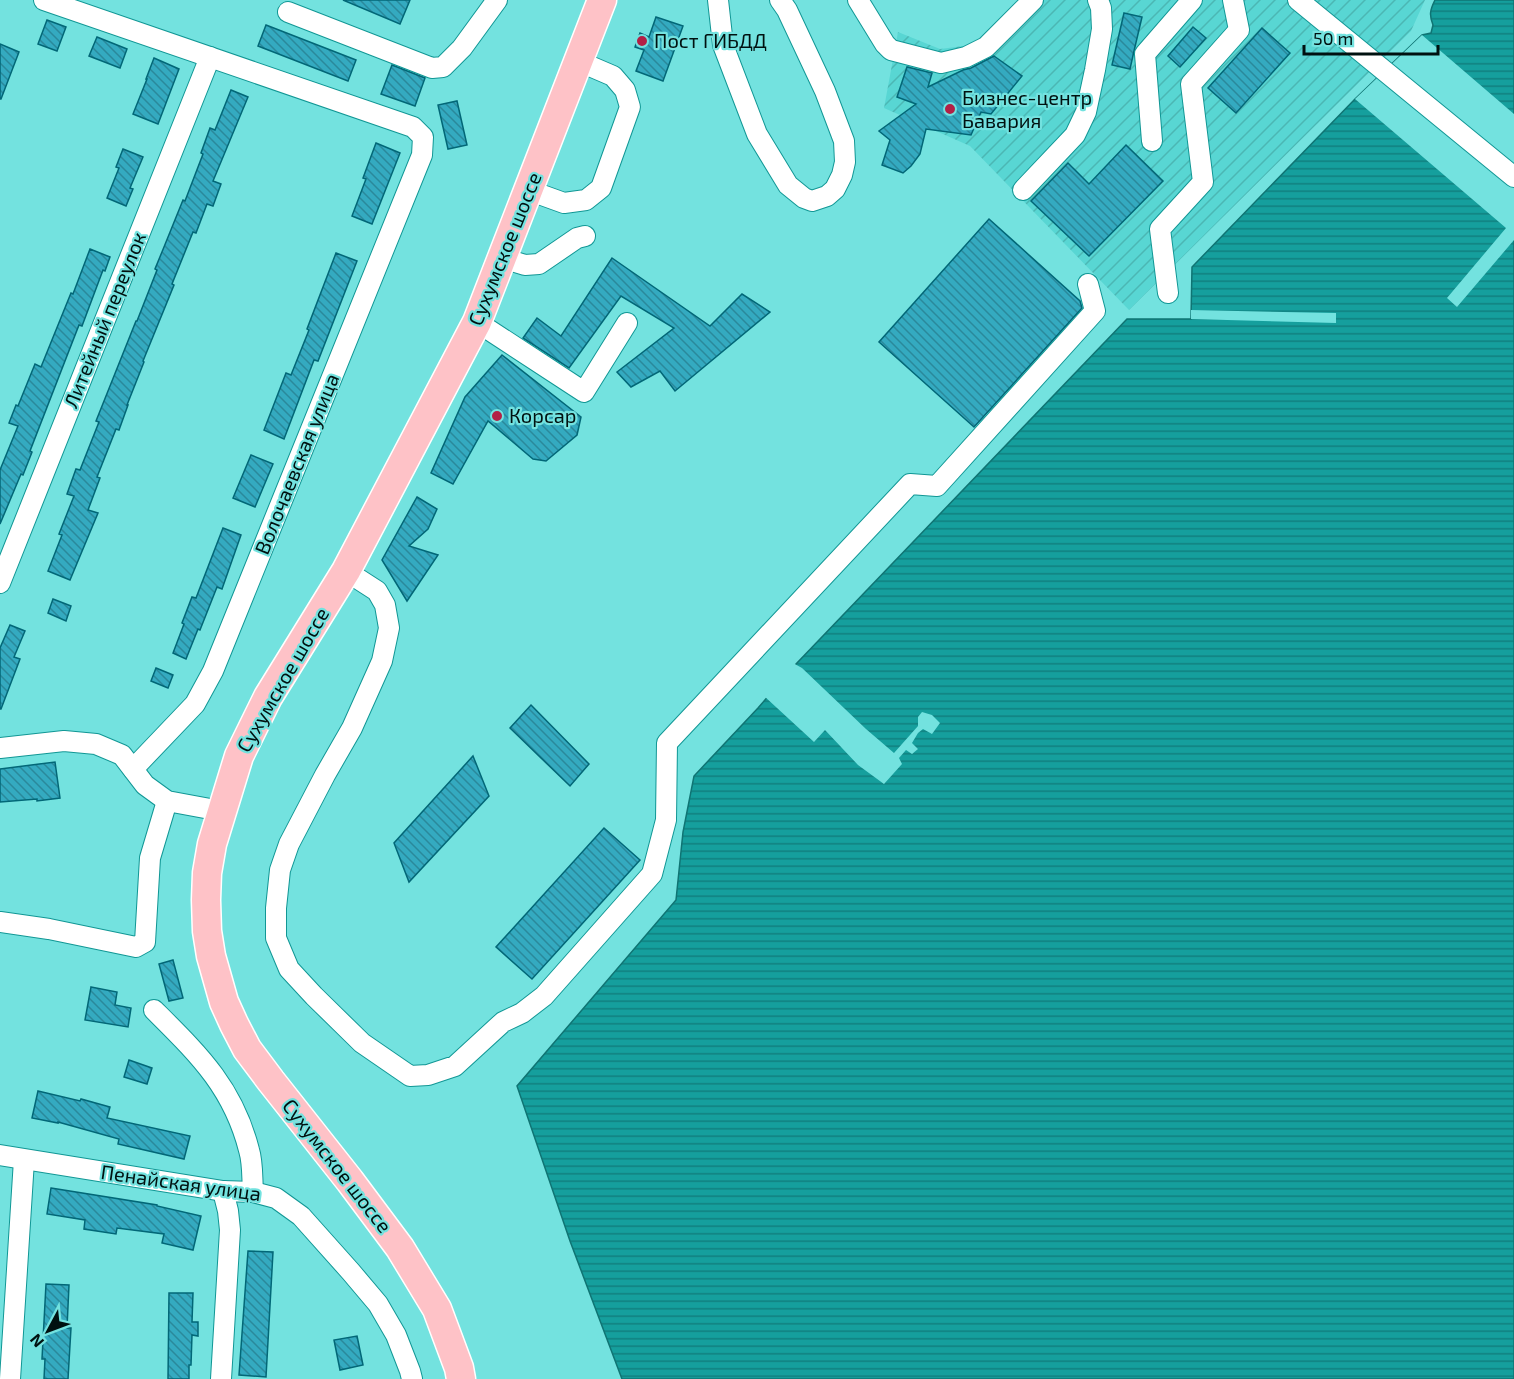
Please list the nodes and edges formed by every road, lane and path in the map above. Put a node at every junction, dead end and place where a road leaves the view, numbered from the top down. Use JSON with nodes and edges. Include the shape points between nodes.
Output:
{"nodes":[{"id":1,"x":44,"y":0,"type":"edge"},
{"id":2,"x":497,"y":0,"type":"edge"},
{"id":3,"x":602,"y":0,"type":"edge"},
{"id":4,"x":718,"y":0,"type":"edge"},
{"id":5,"x":780,"y":0,"type":"edge"},
{"id":6,"x":858,"y":0,"type":"edge"},
{"id":7,"x":1033,"y":0,"type":"edge"},
{"id":8,"x":1098,"y":0,"type":"edge"},
{"id":9,"x":1192,"y":0,"type":"edge"},
{"id":10,"x":1233,"y":0,"type":"edge"},
{"id":11,"x":1298,"y":0,"type":"edge"},
{"id":12,"x":288,"y":12,"type":"dead end"},
{"id":13,"x":210,"y":57,"type":"junction"},
{"id":14,"x":578,"y":61,"type":"junction"},
{"id":15,"x":1152,"y":141,"type":"dead end"},
{"id":16,"x":1514,"y":177,"type":"edge"},
{"id":17,"x":528,"y":190,"type":"junction"},
{"id":18,"x":1023,"y":190,"type":"dead end"},
{"id":19,"x":585,"y":236,"type":"dead end"},
{"id":20,"x":502,"y":258,"type":"junction"},
{"id":21,"x":1088,"y":284,"type":"dead end"},
{"id":22,"x":1168,"y":293,"type":"dead end"},
{"id":23,"x":477,"y":322,"type":"junction"},
{"id":24,"x":627,"y":322,"type":"dead end"},
{"id":25,"x":346,"y":571,"type":"junction"},
{"id":26,"x":0,"y":583,"type":"edge"},
{"id":27,"x":0,"y":748,"type":"edge"},
{"id":28,"x":133,"y":769,"type":"junction"},
{"id":29,"x":167,"y":801,"type":"junction"},
{"id":30,"x":221,"y":811,"type":"junction"},
{"id":31,"x":0,"y":922,"type":"edge"},
{"id":32,"x":154,"y":1010,"type":"dead end"},
{"id":33,"x":0,"y":1155,"type":"edge"},
{"id":34,"x":24,"y":1160,"type":"junction"},
{"id":35,"x":223,"y":1191,"type":"junction"},
{"id":36,"x":253,"y":1192,"type":"junction"},
{"id":37,"x":10,"y":1379,"type":"edge"},
{"id":38,"x":221,"y":1379,"type":"edge"},
{"id":39,"x":412,"y":1379,"type":"edge"},
{"id":40,"x":461,"y":1379,"type":"edge"}],
"edges":[{"from":1,"to":13,"type":"street"},
{"from":2,"to":12,"type":"street","via":[[462,48],[443,67],[432,68]]},
{"from":3,"to":14,"type":"highway","name":"Сухумское шоссе"},
{"from":4,"to":5,"type":"street","via":[[723,45],[757,134],[788,185],[813,201],[835,189],[846,162],[844,141]]},
{"from":6,"to":7,"type":"street","via":[[891,50],[941,63],[986,47]]},
{"from":8,"to":18,"type":"street","via":[[1102,29],[1086,112],[1075,135]]},
{"from":9,"to":15,"type":"street","via":[[1145,54]]},
{"from":10,"to":22,"type":"street","via":[[1239,30],[1191,84],[1203,182],[1160,229]]},
{"from":11,"to":16,"type":"street"},
{"from":13,"to":26,"type":"street","name":"Литейный переулок"},
{"from":13,"to":28,"type":"street","name":"Волочаевская улица","via":[[413,128],[423,137],[422,155],[213,671],[195,704]]},
{"from":14,"to":17,"type":"highway","name":"Сухумское шоссе"},
{"from":14,"to":17,"type":"street","via":[[613,76],[625,90],[630,107],[601,188],[586,200],[564,203]]},
{"from":17,"to":20,"type":"highway","name":"Сухумское шоссе"},
{"from":19,"to":20,"type":"street","via":[[539,264],[525,265]]},
{"from":20,"to":23,"type":"highway","name":"Сухумское шоссе"},
{"from":21,"to":25,"type":"street","via":[[1095,311],[937,486],[910,484],[667,743],[666,820],[652,874],[544,996],[503,1022],[455,1066],[428,1075],[410,1076],[362,1043],[289,969],[276,938],[280,870],[289,844],[352,728],[382,661],[389,628],[385,605],[377,591]]},
{"from":23,"to":24,"type":"street","via":[[584,392]]},
{"from":23,"to":25,"type":"highway","name":"Сухумское шоссе"},
{"from":25,"to":30,"type":"highway","name":"Сухумское шоссе","via":[[268,697],[239,756]]},
{"from":27,"to":28,"type":"street","via":[[64,741],[96,744],[122,755]]},
{"from":28,"to":29,"type":"street","via":[[145,785]]},
{"from":29,"to":30,"type":"street"},
{"from":29,"to":31,"type":"street","via":[[150,858],[145,942],[136,947]]},
{"from":30,"to":40,"type":"highway","name":"Сухумское шоссе","via":[[207,873],[206,900],[211,956],[224,1002],[247,1049],[400,1248],[437,1309]]},
{"from":32,"to":36,"type":"street","via":[[198,1054],[224,1090],[250,1153]]},
{"from":33,"to":34,"type":"street","name":"Пенайская улица"},
{"from":34,"to":35,"type":"street","name":"Пенайская улица"},
{"from":34,"to":37,"type":"street"},
{"from":35,"to":36,"type":"street","name":"Пенайская улица"},
{"from":35,"to":38,"type":"street","via":[[230,1230]]},
{"from":36,"to":39,"type":"street","name":"Пенайская улица","via":[[276,1198],[301,1216],[351,1272],[378,1304],[396,1335]]}]}
